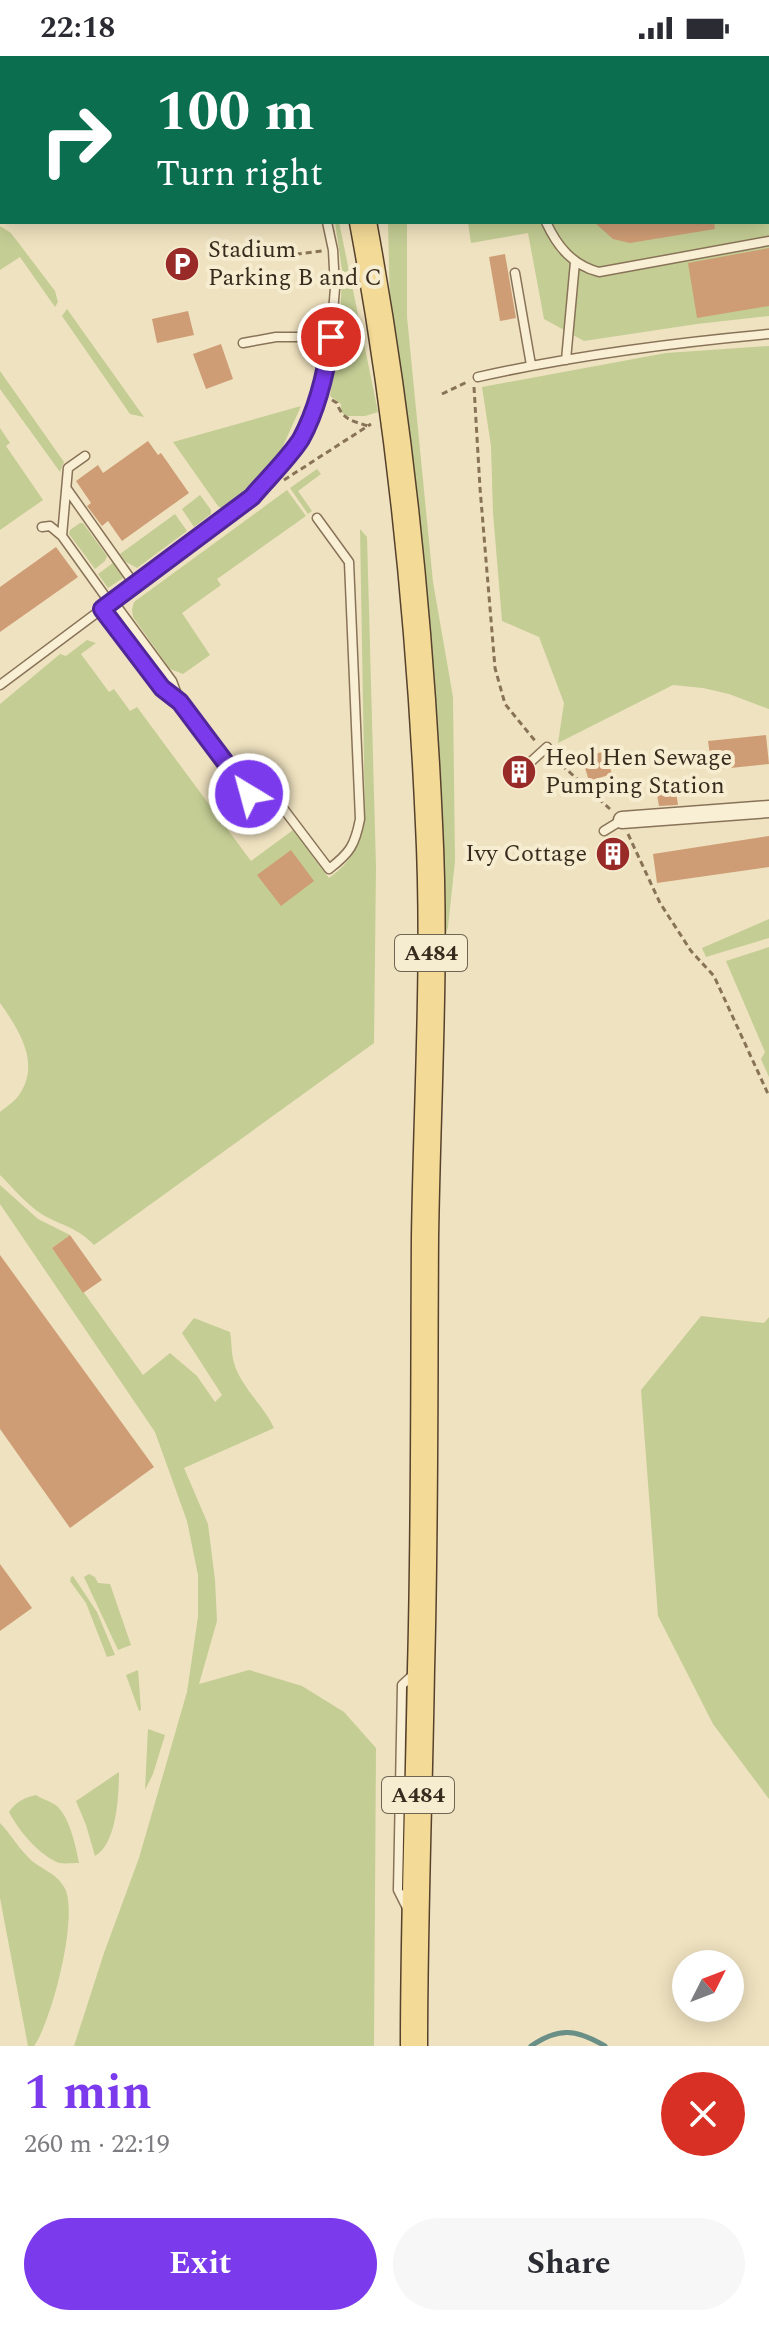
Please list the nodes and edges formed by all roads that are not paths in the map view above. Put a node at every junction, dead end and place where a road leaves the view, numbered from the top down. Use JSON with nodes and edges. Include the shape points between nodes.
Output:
{"nodes":[{"id":1,"x":327,"y":224,"type":"edge"},
{"id":2,"x":547,"y":224,"type":"edge"},
{"id":3,"x":367,"y":233,"type":"edge"},
{"id":4,"x":769,"y":241,"type":"edge"},
{"id":5,"x":575,"y":262,"type":"junction"},
{"id":6,"x":515,"y":273,"type":"dead end"},
{"id":7,"x":769,"y":334,"type":"edge"},
{"id":8,"x":331,"y":337,"type":"junction"},
{"id":9,"x":243,"y":343,"type":"dead end"},
{"id":10,"x":566,"y":360,"type":"junction"},
{"id":11,"x":531,"y":365,"type":"junction"},
{"id":12,"x":476,"y":378,"type":"road end"},
{"id":13,"x":85,"y":456,"type":"dead end"},
{"id":14,"x":66,"y":488,"type":"junction"},
{"id":15,"x":317,"y":518,"type":"dead end"},
{"id":16,"x":42,"y":527,"type":"dead end"},
{"id":17,"x":62,"y":536,"type":"junction"},
{"id":18,"x":135,"y":585,"type":"junction"},
{"id":19,"x":108,"y":604,"type":"junction"},
{"id":20,"x":0,"y":685,"type":"edge"},
{"id":21,"x":180,"y":702,"type":"junction"},
{"id":22,"x":545,"y":748,"type":"road end"},
{"id":23,"x":524,"y":768,"type":"dead end"},
{"id":24,"x":769,"y":809,"type":"edge"},
{"id":25,"x":622,"y":820,"type":"joint"},
{"id":26,"x":604,"y":831,"type":"dead end"},
{"id":27,"x":414,"y":2046,"type":"edge"}],
"edges":[{"from":1,"to":8,"type":"lane","via":[[335,288]]},
{"from":2,"to":5,"type":"lane"},
{"from":3,"to":27,"type":"main road","number":"A484","via":[[413,574],[429,826]]},
{"from":4,"to":5,"type":"lane","via":[[599,272]]},
{"from":5,"to":10,"type":"lane"},
{"from":6,"to":11,"type":"lane"},
{"from":7,"to":10,"type":"lane","via":[[659,344]]},
{"from":8,"to":9,"type":"lane"},
{"from":8,"to":18,"type":"lane","via":[[320,394],[300,440],[252,497]]},
{"from":10,"to":11,"type":"lane"},
{"from":11,"to":12,"type":"lane"},
{"from":13,"to":14,"type":"lane","via":[[68,468]]},
{"from":14,"to":17,"type":"lane"},
{"from":14,"to":18,"type":"lane"},
{"from":15,"to":21,"type":"lane","via":[[349,562],[360,819],[356,840],[345,856],[329,869],[264,783],[249,794]]},
{"from":16,"to":17,"type":"lane","via":[[50,526]]},
{"from":17,"to":19,"type":"lane"},
{"from":18,"to":19,"type":"lane"},
{"from":19,"to":20,"type":"lane"},
{"from":19,"to":21,"type":"lane","via":[[172,681]]},
{"from":19,"to":21,"type":"lane","via":[[162,688]]},
{"from":22,"to":23,"type":"lane"},
{"from":24,"to":25,"type":"street"},
{"from":25,"to":26,"type":"lane"}]}
